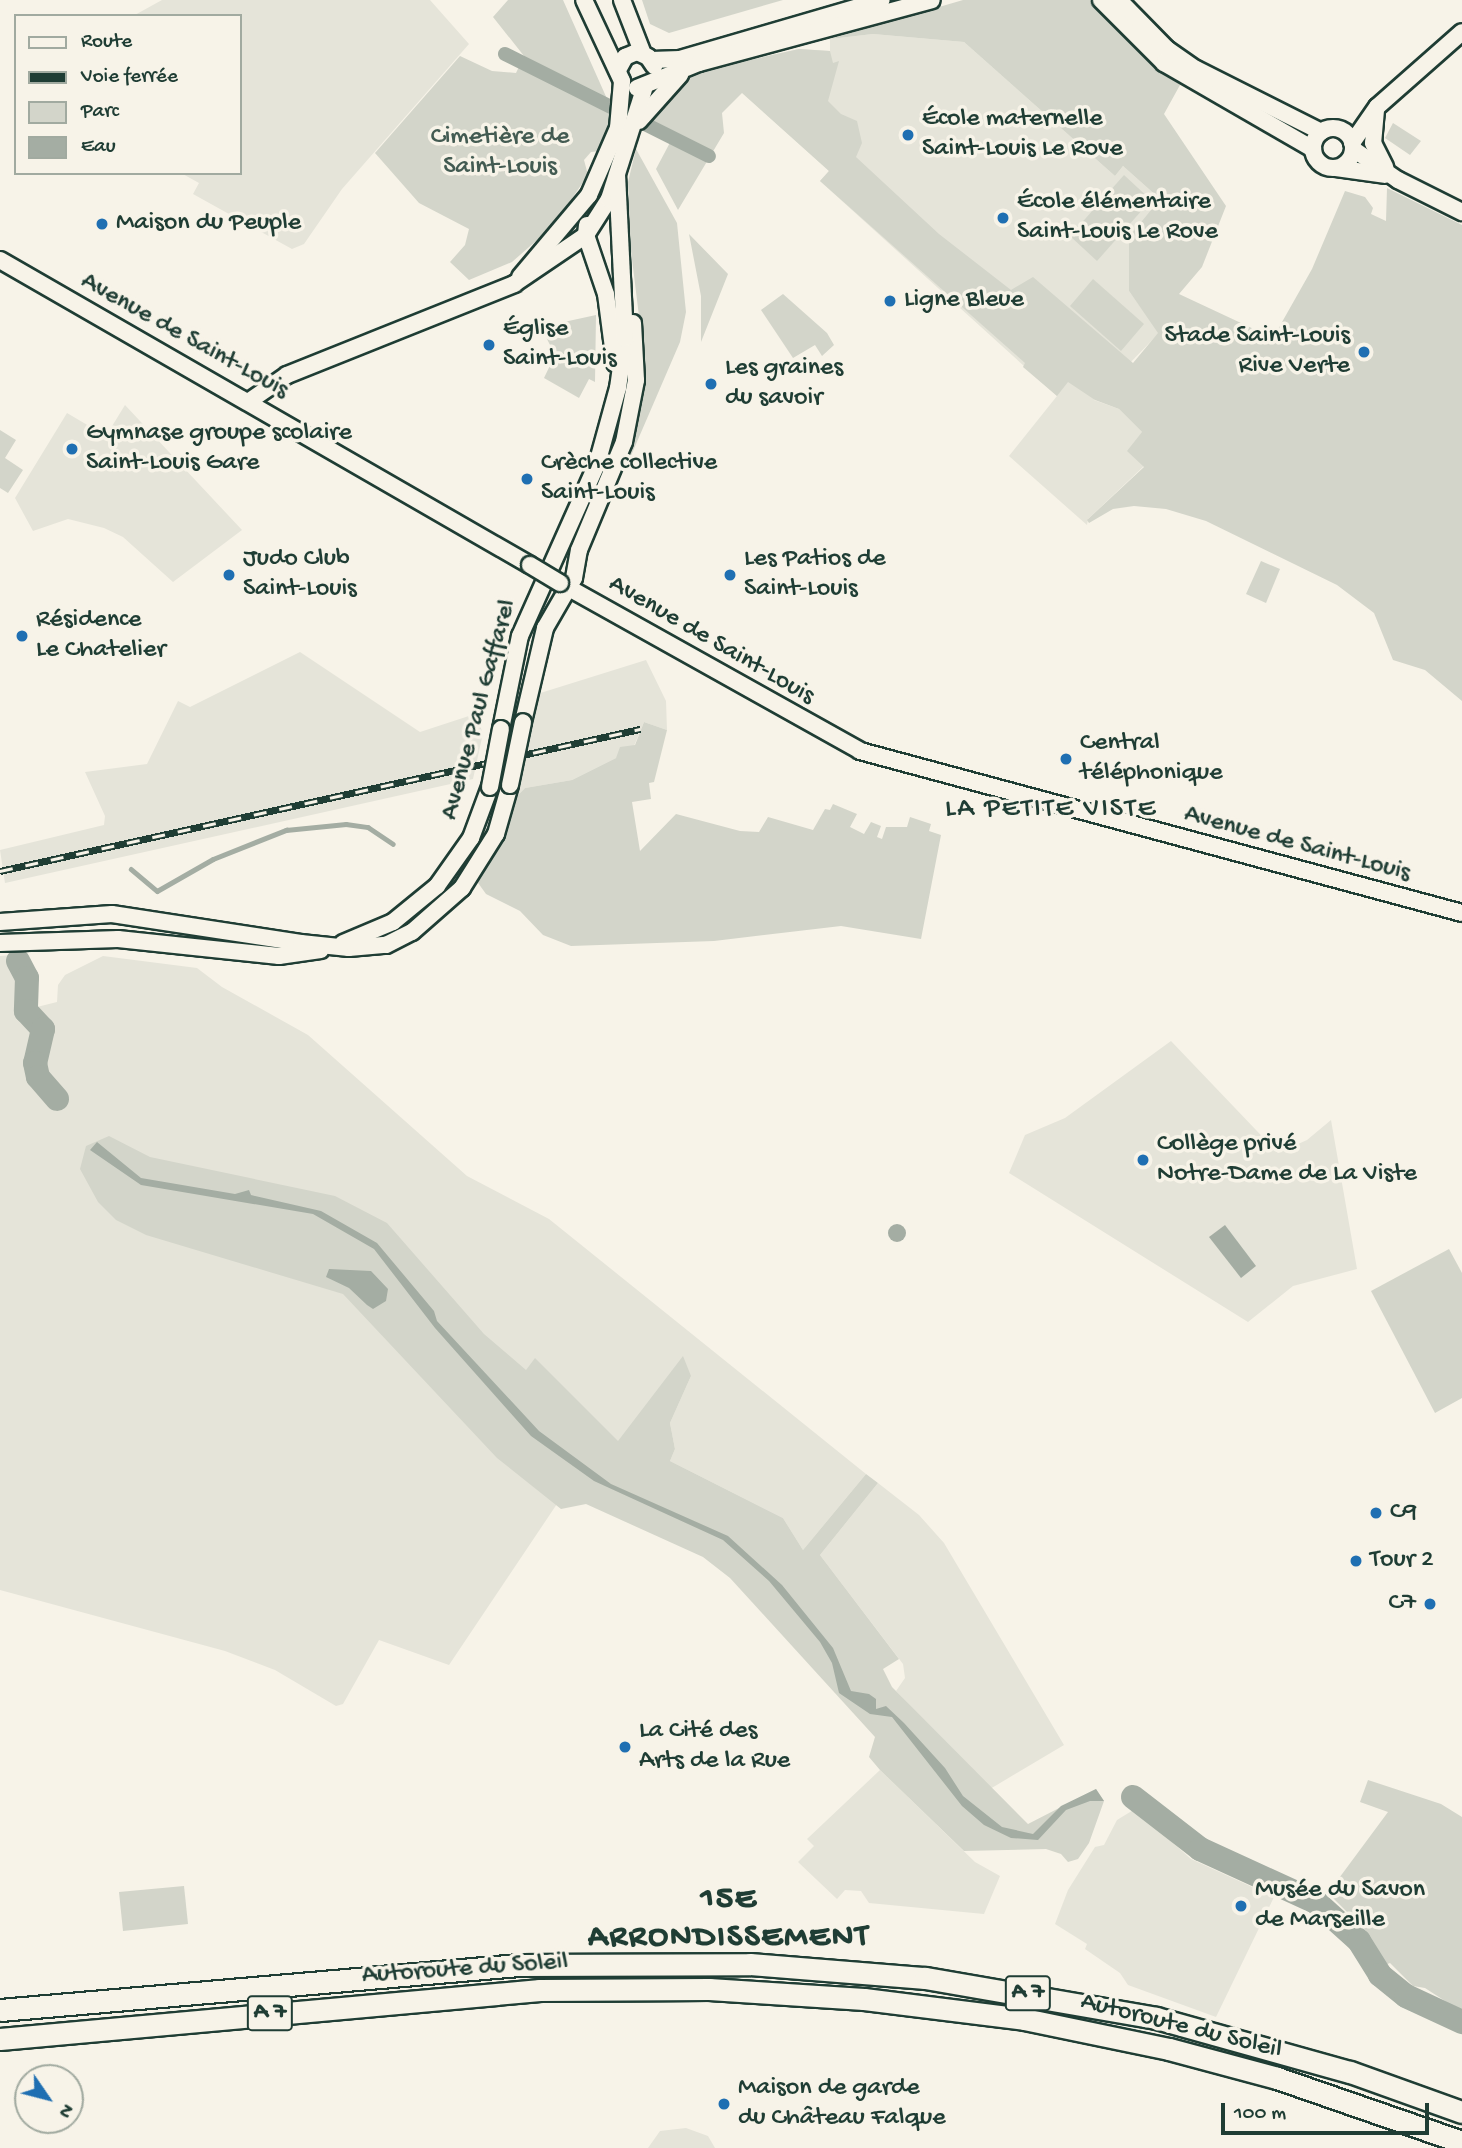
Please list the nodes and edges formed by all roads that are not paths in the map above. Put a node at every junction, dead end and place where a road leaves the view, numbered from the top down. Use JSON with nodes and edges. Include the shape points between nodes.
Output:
{"nodes":[{"id":1,"x":584,"y":0,"type":"edge"},
{"id":2,"x":622,"y":0,"type":"edge"},
{"id":3,"x":882,"y":0,"type":"edge"},
{"id":4,"x":932,"y":0,"type":"edge"},
{"id":5,"x":1101,"y":0,"type":"edge"},
{"id":6,"x":1119,"y":0,"type":"edge"},
{"id":7,"x":1462,"y":32,"type":"edge"},
{"id":8,"x":647,"y":57,"type":"junction"},
{"id":9,"x":699,"y":63,"type":"junction"},
{"id":10,"x":621,"y":75,"type":"junction"},
{"id":11,"x":647,"y":84,"type":"junction"},
{"id":12,"x":1377,"y":107,"type":"junction"},
{"id":13,"x":635,"y":125,"type":"junction"},
{"id":14,"x":1339,"y":129,"type":"junction"},
{"id":15,"x":1321,"y":132,"type":"junction"},
{"id":16,"x":1352,"y":146,"type":"junction"},
{"id":17,"x":1313,"y":149,"type":"junction"},
{"id":18,"x":1336,"y":168,"type":"junction"},
{"id":19,"x":617,"y":175,"type":"junction"},
{"id":20,"x":1394,"y":177,"type":"junction"},
{"id":21,"x":589,"y":195,"type":"junction"},
{"id":22,"x":1462,"y":212,"type":"edge"},
{"id":23,"x":586,"y":235,"type":"junction"},
{"id":24,"x":0,"y":260,"type":"edge"},
{"id":25,"x":624,"y":272,"type":"junction"},
{"id":26,"x":514,"y":284,"type":"junction"},
{"id":27,"x":618,"y":388,"type":"junction"},
{"id":28,"x":248,"y":402,"type":"junction"},
{"id":29,"x":564,"y":586,"type":"junction"},
{"id":30,"x":1462,"y":913,"type":"edge"},
{"id":31,"x":4,"y":921,"type":"edge"},
{"id":32,"x":4,"y":943,"type":"edge"},
{"id":33,"x":333,"y":946,"type":"junction"},
{"id":34,"x":0,"y":2010,"type":"edge"},
{"id":35,"x":0,"y":2039,"type":"edge"},
{"id":36,"x":1462,"y":2112,"type":"edge"},
{"id":37,"x":1462,"y":2142,"type":"edge"}],
"edges":[{"from":1,"to":10,"type":"main road"},
{"from":2,"to":8,"type":"main road"},
{"from":3,"to":8,"type":"main road","via":[[680,59]]},
{"from":4,"to":9,"type":"main road"},
{"from":5,"to":17,"type":"main road","via":[[1164,63]]},
{"from":6,"to":15,"type":"main road","via":[[1167,49],[1196,69]]},
{"from":7,"to":12,"type":"main road"},
{"from":8,"to":10,"type":"main road","via":[[630,53]]},
{"from":8,"to":11,"type":"main road","via":[[654,71]]},
{"from":9,"to":11,"type":"main road"},
{"from":9,"to":13,"type":"main road","via":[[673,80]]},
{"from":10,"to":11,"type":"main road","via":[[633,88]]},
{"from":10,"to":21,"type":"main road","via":[[616,138]]},
{"from":11,"to":13,"type":"main road"},
{"from":12,"to":14,"type":"main road"},
{"from":12,"to":16,"type":"main road"},
{"from":12,"to":20,"type":"main road","via":[[1377,158]]},
{"from":13,"to":19,"type":"main road"},
{"from":14,"to":15,"type":"main road"},
{"from":14,"to":16,"type":"main road"},
{"from":15,"to":17,"type":"main road"},
{"from":16,"to":18,"type":"main road","via":[[1348,162]]},
{"from":16,"to":20,"type":"main road"},
{"from":17,"to":18,"type":"main road","via":[[1323,166]]},
{"from":18,"to":20,"type":"main road"},
{"from":19,"to":23,"type":"main road","via":[[609,199]]},
{"from":19,"to":25,"type":"main road","name":"Avenue Paul Gaffarel"},
{"from":20,"to":22,"type":"main road"},
{"from":21,"to":23,"type":"main road","name":"Avenue Paul Gaffarel"},
{"from":21,"to":26,"type":"main road"},
{"from":23,"to":26,"type":"main road"},
{"from":23,"to":27,"type":"main road","name":"Avenue Paul Gaffarel","via":[[606,294]]},
{"from":24,"to":28,"type":"main road","name":"Avenue de Saint-Louis"},
{"from":25,"to":27,"type":"main road","name":"Avenue Paul Gaffarel","via":[[625,338]]},
{"from":25,"to":29,"type":"main road","via":[[636,355],[634,404],[609,487]]},
{"from":26,"to":28,"type":"main road","via":[[287,375]]},
{"from":27,"to":33,"type":"main road","name":"Avenue Paul Gaffarel","bridge":true,"via":[[597,464],[520,636],[490,787],[471,838],[437,886],[393,922]]},
{"from":28,"to":29,"type":"main road","name":"Avenue de Saint-Louis","bridge":true},
{"from":29,"to":30,"type":"main road","name":"Avenue de Saint-Louis","via":[[860,751]]},
{"from":29,"to":33,"type":"main road","bridge":true,"via":[[540,642],[506,810],[481,863],[440,910],[386,945]]},
{"from":31,"to":33,"type":"main road","via":[[112,914]]},
{"from":32,"to":33,"type":"main road","name":"Avenue Paul Gaffarel","via":[[118,939],[279,956]]},
{"from":34,"to":36,"type":"highway","name":"Autoroute du Soleil","number":"A 7","via":[[518,1965],[750,1964],[1004,1989],[1207,2032],[1350,2072]]},
{"from":35,"to":37,"type":"highway","name":"Autoroute du Soleil","number":"A 7","via":[[540,1990],[742,1991],[911,2003],[1024,2019],[1277,2078]]}]}
